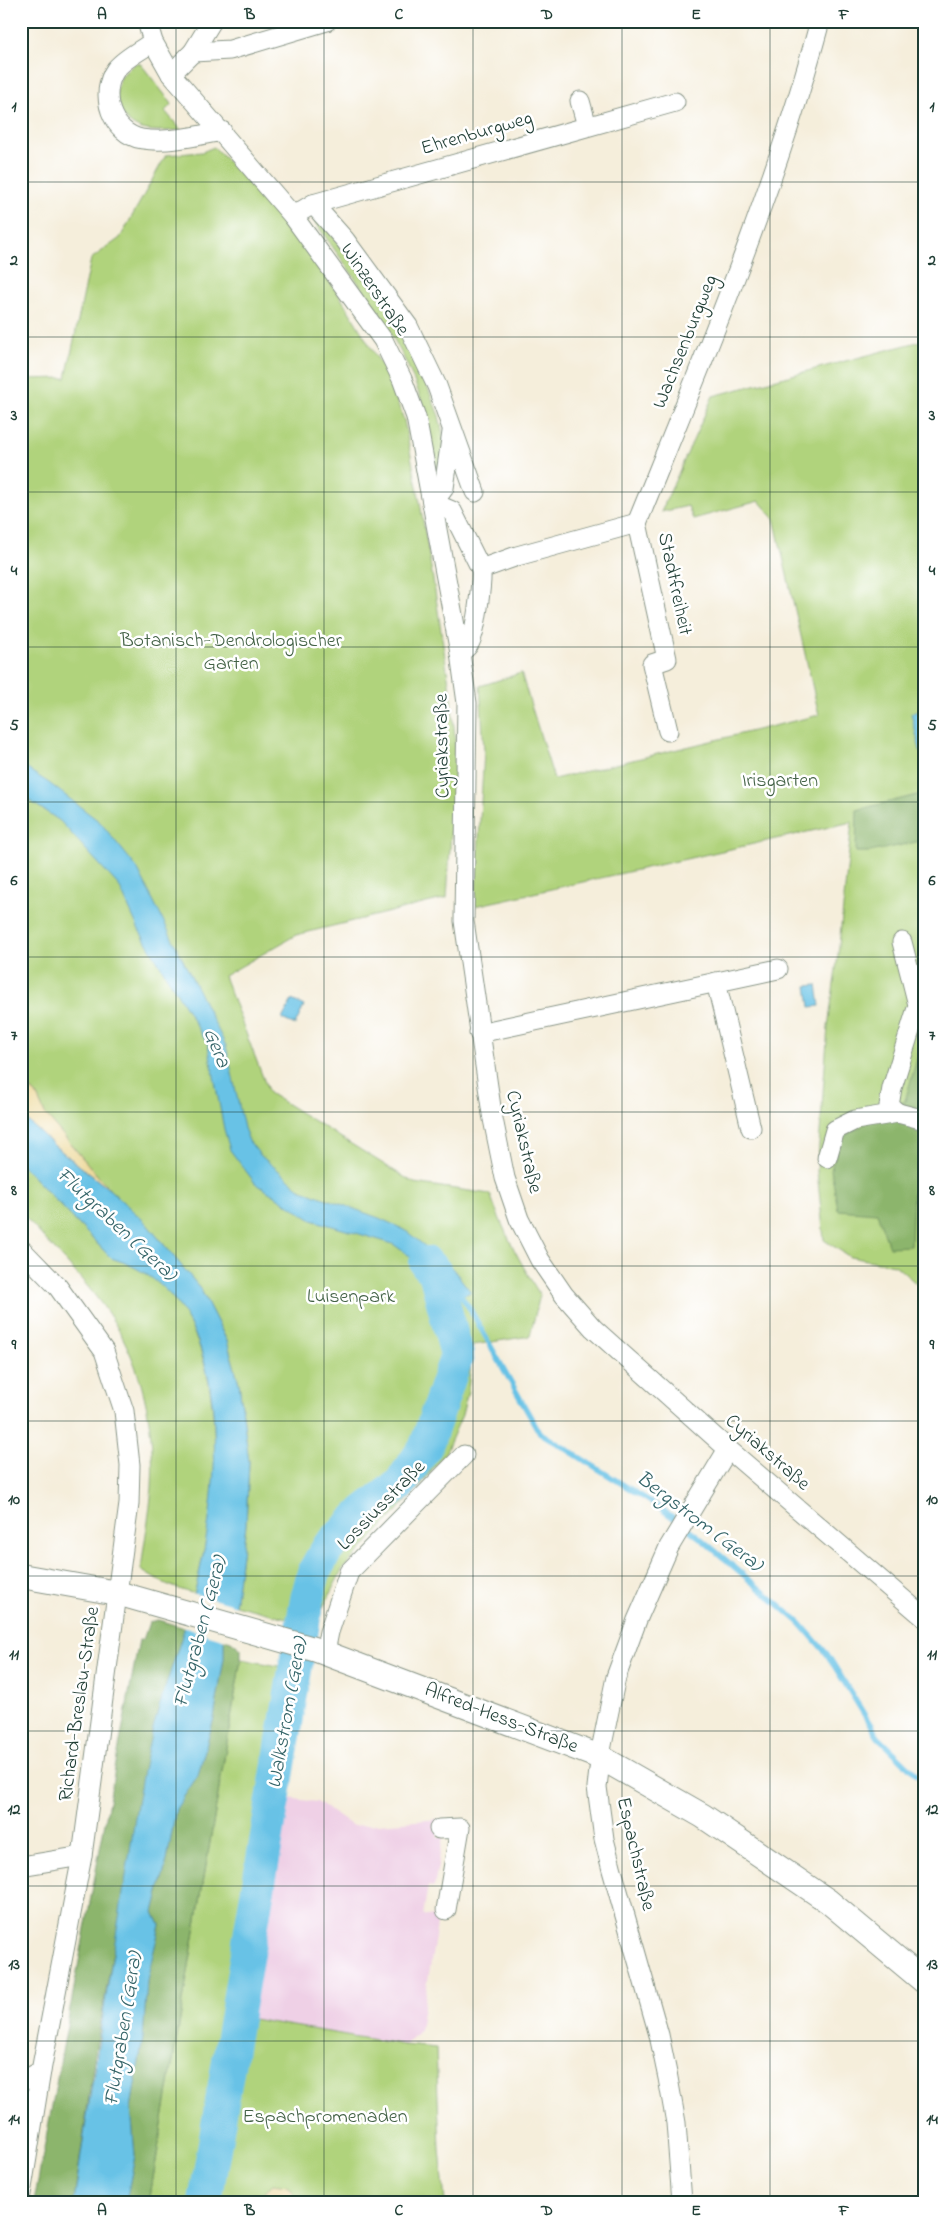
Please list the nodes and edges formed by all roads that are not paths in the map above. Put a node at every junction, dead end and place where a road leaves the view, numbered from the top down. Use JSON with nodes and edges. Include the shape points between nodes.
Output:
{"nodes":[{"id":1,"x":147,"y":21,"type":"edge"},
{"id":2,"x":212,"y":21,"type":"edge"},
{"id":3,"x":326,"y":21,"type":"edge"},
{"id":4,"x":820,"y":21,"type":"edge"},
{"id":5,"x":153,"y":42,"type":"junction"},
{"id":6,"x":193,"y":52,"type":"junction"},
{"id":7,"x":171,"y":74,"type":"junction"},
{"id":8,"x":580,"y":102,"type":"dead end"},
{"id":9,"x":675,"y":102,"type":"dead end"},
{"id":10,"x":587,"y":126,"type":"junction"},
{"id":11,"x":222,"y":131,"type":"junction"},
{"id":12,"x":313,"y":204,"type":"junction"},
{"id":13,"x":293,"y":216,"type":"junction"},
{"id":14,"x":452,"y":430,"type":"junction"},
{"id":15,"x":475,"y":492,"type":"dead end"},
{"id":16,"x":432,"y":503,"type":"junction"},
{"id":17,"x":637,"y":523,"type":"junction"},
{"id":18,"x":481,"y":569,"type":"junction"},
{"id":19,"x":460,"y":653,"type":"junction"},
{"id":20,"x":668,"y":731,"type":"dead end"},
{"id":21,"x":902,"y":942,"type":"dead end"},
{"id":22,"x":778,"y":969,"type":"dead end"},
{"id":23,"x":716,"y":982,"type":"junction"},
{"id":24,"x":479,"y":1033,"type":"junction"},
{"id":25,"x":898,"y":1112,"type":"junction"},
{"id":26,"x":925,"y":1120,"type":"edge"},
{"id":27,"x":751,"y":1128,"type":"dead end"},
{"id":28,"x":827,"y":1158,"type":"dead end"},
{"id":29,"x":21,"y":1249,"type":"edge"},
{"id":30,"x":728,"y":1449,"type":"junction"},
{"id":31,"x":464,"y":1455,"type":"dead end"},
{"id":32,"x":21,"y":1576,"type":"edge"},
{"id":33,"x":117,"y":1593,"type":"junction"},
{"id":34,"x":925,"y":1618,"type":"edge"},
{"id":35,"x":321,"y":1651,"type":"junction"},
{"id":36,"x":600,"y":1758,"type":"junction"},
{"id":37,"x":439,"y":1828,"type":"dead end"},
{"id":38,"x":82,"y":1856,"type":"junction"},
{"id":39,"x":21,"y":1866,"type":"edge"},
{"id":40,"x":446,"y":1910,"type":"dead end"},
{"id":41,"x":925,"y":1982,"type":"edge"},
{"id":42,"x":41,"y":2071,"type":"junction"},
{"id":43,"x":21,"y":2082,"type":"edge"},
{"id":44,"x":21,"y":2194,"type":"edge"},
{"id":45,"x":682,"y":2202,"type":"edge"}],
"edges":[{"from":1,"to":5,"type":"street","name":"Winzerstraße"},
{"from":2,"to":6,"type":"street"},
{"from":3,"to":6,"type":"street","via":[[230,50]]},
{"from":4,"to":17,"type":"street","name":"Wachsenburgweg","via":[[807,70],[741,263]]},
{"from":5,"to":7,"type":"street","name":"Winzerstraße"},
{"from":5,"to":11,"type":"street","via":[[116,69],[110,82],[108,108],[122,130],[140,139],[163,140]]},
{"from":6,"to":7,"type":"street"},
{"from":7,"to":11,"type":"street","name":"Winzerstraße"},
{"from":8,"to":10,"type":"street"},
{"from":9,"to":10,"type":"street","name":"Ehrenburgweg"},
{"from":10,"to":12,"type":"street","name":"Ehrenburgweg"},
{"from":11,"to":13,"type":"street","name":"Winzerstraße"},
{"from":12,"to":13,"type":"street","name":"Ehrenburgweg"},
{"from":12,"to":14,"type":"street","name":"Winzerstraße","via":[[345,240],[408,326],[437,386]]},
{"from":13,"to":16,"type":"street","name":"Winzerstraße","via":[[383,340],[416,417]]},
{"from":14,"to":15,"type":"street","name":"Winzerstraße"},
{"from":14,"to":16,"type":"street","name":"Winzerstraße","via":[[444,488]]},
{"from":16,"to":18,"type":"street","via":[[452,511]]},
{"from":16,"to":19,"type":"street","name":"Winzerstraße"},
{"from":17,"to":18,"type":"street"},
{"from":17,"to":20,"type":"street","name":"Stadtfreiheit","via":[[667,659],[652,664]]},
{"from":18,"to":19,"type":"street","via":[[473,633],[469,644]]},
{"from":19,"to":24,"type":"street","name":"Cyriakstraße","via":[[467,712],[464,921]]},
{"from":21,"to":25,"type":"street","via":[[918,1005],[892,1088],[889,1106]]},
{"from":22,"to":23,"type":"street"},
{"from":23,"to":24,"type":"street"},
{"from":23,"to":27,"type":"street"},
{"from":24,"to":30,"type":"street","name":"Cyriakstraße","via":[[505,1178],[519,1219],[540,1260],[564,1295],[594,1328]]},
{"from":25,"to":26,"type":"street"},
{"from":25,"to":28,"type":"street","via":[[855,1120],[835,1130]]},
{"from":29,"to":33,"type":"street","name":"Richard-Breslau-Straße","via":[[58,1287],[104,1351],[124,1411],[130,1489]]},
{"from":30,"to":34,"type":"street","name":"Cyriakstraße"},
{"from":30,"to":36,"type":"street","name":"Espachstraße","via":[[669,1547],[637,1620],[616,1677]]},
{"from":31,"to":35,"type":"street","name":"Lossiusstraße","via":[[349,1572]]},
{"from":32,"to":33,"type":"main road","name":"Alfred-Hess-Straße"},
{"from":33,"to":35,"type":"main road","name":"Alfred-Hess-Straße"},
{"from":33,"to":38,"type":"street","name":"Richard-Breslau-Straße"},
{"from":35,"to":36,"type":"main road","name":"Alfred-Hess-Straße"},
{"from":36,"to":41,"type":"main road","name":"Alfred-Hess-Straße","via":[[703,1816],[828,1902]]},
{"from":36,"to":45,"type":"street","name":"Espachstraße","via":[[597,1787],[604,1838],[659,2035],[676,2123]]},
{"from":37,"to":40,"type":"street","via":[[460,1828]]},
{"from":38,"to":39,"type":"street"},
{"from":38,"to":42,"type":"street","name":"Richard-Breslau-Straße"},
{"from":42,"to":43,"type":"street"},
{"from":42,"to":44,"type":"street","name":"Richard-Breslau-Straße"}]}
